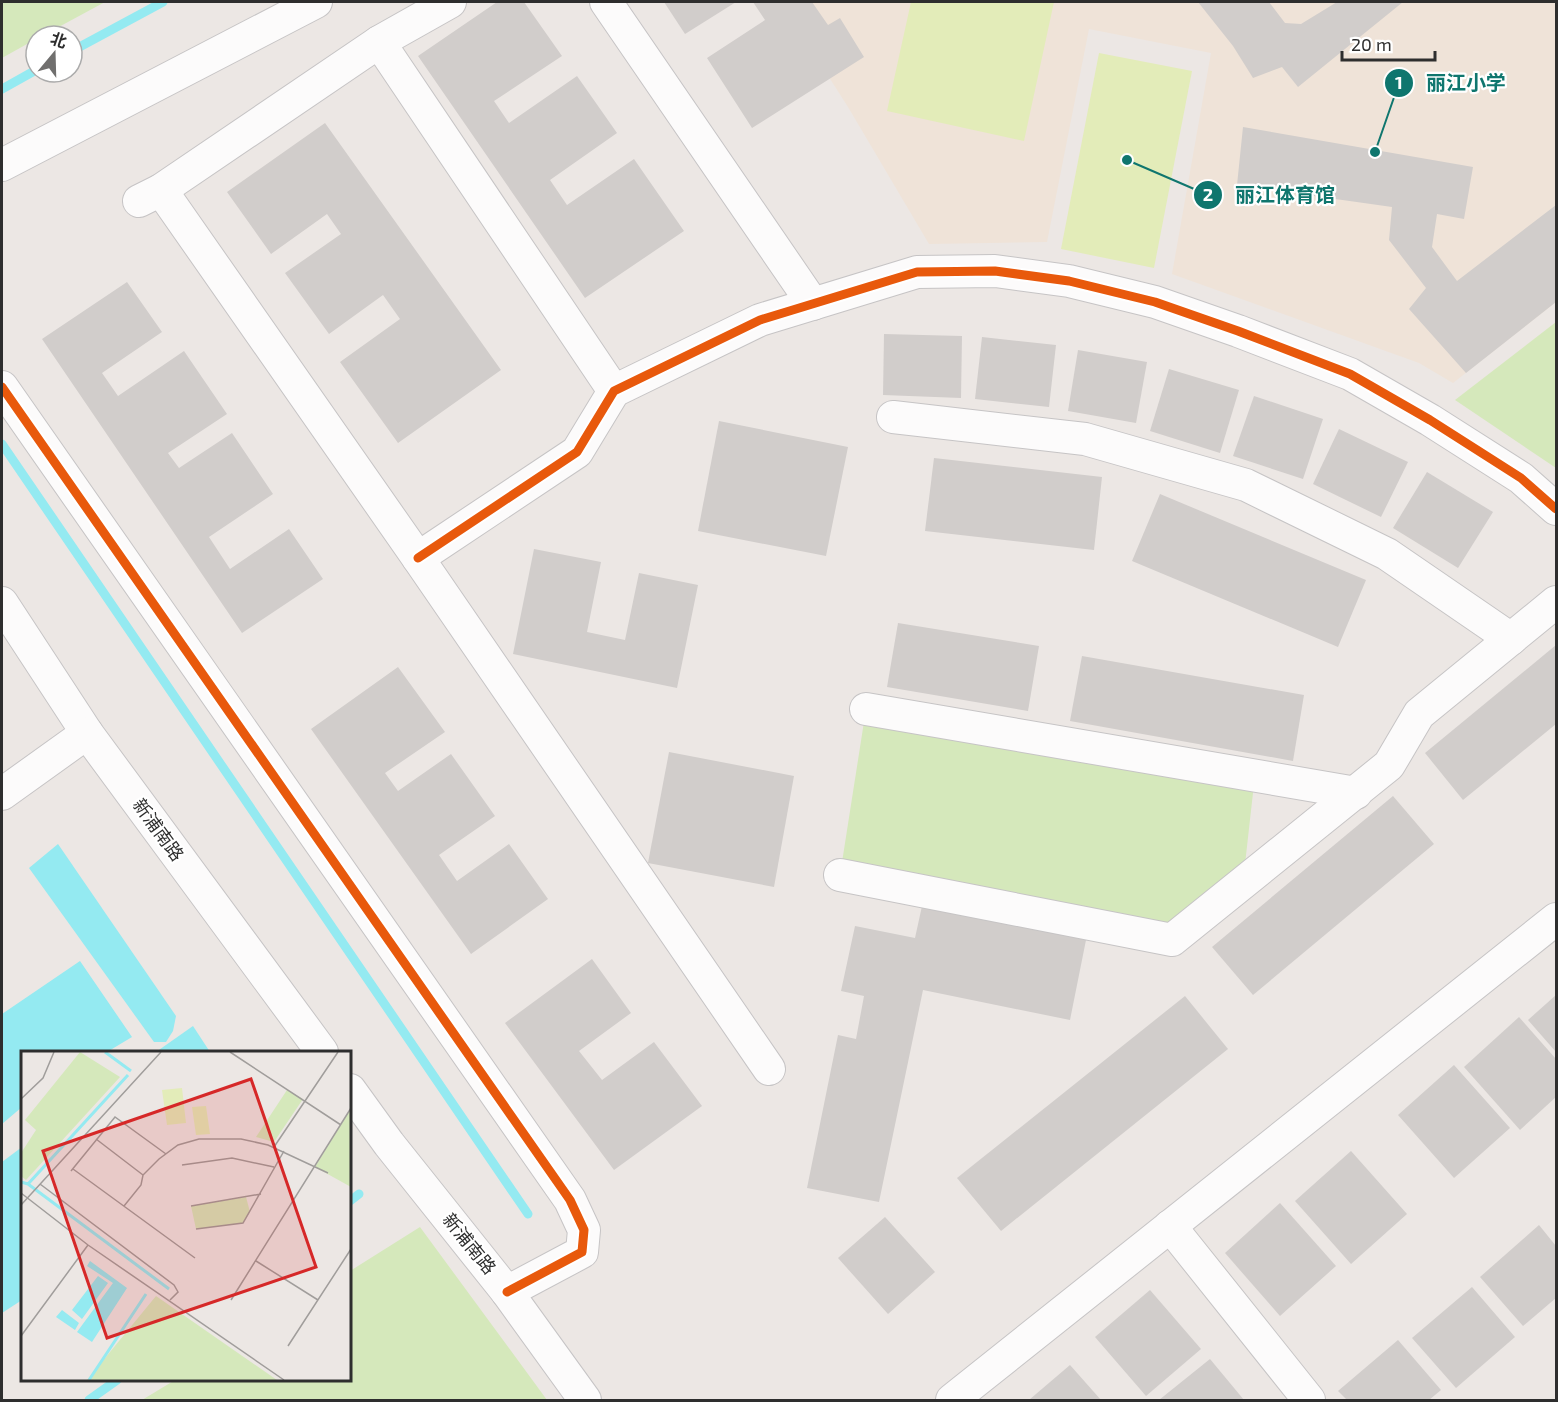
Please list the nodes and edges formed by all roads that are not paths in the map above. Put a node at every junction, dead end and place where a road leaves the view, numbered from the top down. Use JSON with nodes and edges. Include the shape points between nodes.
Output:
{"nodes":[{"id":1,"x":316,"y":2,"type":"edge"},
{"id":2,"x":450,"y":2,"type":"edge"},
{"id":3,"x":606,"y":2,"type":"edge"},
{"id":4,"x":379,"y":42,"type":"junction"},
{"id":5,"x":2,"y":165,"type":"edge"},
{"id":6,"x":813,"y":304,"type":"junction"},
{"id":7,"x":2,"y":387,"type":"edge"},
{"id":8,"x":614,"y":392,"type":"junction"},
{"id":9,"x":893,"y":417,"type":"dead end"},
{"id":10,"x":1557,"y":509,"type":"edge"},
{"id":11,"x":418,"y":558,"type":"junction"},
{"id":12,"x":1557,"y":602,"type":"edge"},
{"id":13,"x":2,"y":603,"type":"edge"},
{"id":14,"x":1512,"y":639,"type":"junction"},
{"id":15,"x":866,"y":709,"type":"dead end"},
{"id":16,"x":87,"y":734,"type":"junction"},
{"id":17,"x":1356,"y":793,"type":"junction"},
{"id":18,"x":2,"y":794,"type":"edge"},
{"id":19,"x":840,"y":875,"type":"dead end"},
{"id":20,"x":1557,"y":919,"type":"edge"},
{"id":21,"x":321,"y":1051,"type":"edge"},
{"id":22,"x":769,"y":1069,"type":"dead end"},
{"id":23,"x":351,"y":1091,"type":"edge"},
{"id":24,"x":1170,"y":1226,"type":"junction"},
{"id":25,"x":507,"y":1292,"type":"junction"},
{"id":26,"x":585,"y":1401,"type":"edge"},
{"id":27,"x":952,"y":1401,"type":"edge"},
{"id":28,"x":1309,"y":1401,"type":"edge"}],
"edges":[{"from":1,"to":5,"type":"street"},
{"from":2,"to":4,"type":"street"},
{"from":3,"to":6,"type":"street"},
{"from":4,"to":8,"type":"street"},
{"from":4,"to":11,"type":"street","via":[[150,196]]},
{"from":6,"to":8,"type":"street","via":[[760,320]]},
{"from":6,"to":10,"type":"street","via":[[917,272],[995,271],[1069,281],[1155,302],[1350,374],[1521,478]]},
{"from":7,"to":25,"type":"street","via":[[570,1200],[584,1230],[582,1252]]},
{"from":8,"to":11,"type":"street","via":[[577,452]]},
{"from":9,"to":14,"type":"street","via":[[1085,439],[1246,485],[1387,554]]},
{"from":11,"to":22,"type":"street"},
{"from":12,"to":14,"type":"street"},
{"from":13,"to":16,"type":"street","name":"新浦南路"},
{"from":14,"to":17,"type":"street","via":[[1419,714],[1389,765]]},
{"from":15,"to":17,"type":"street"},
{"from":16,"to":18,"type":"street"},
{"from":16,"to":21,"type":"street","name":"新浦南路"},
{"from":17,"to":19,"type":"street","via":[[1172,940]]},
{"from":20,"to":24,"type":"street"},
{"from":23,"to":25,"type":"street","name":"新浦南路"},
{"from":24,"to":27,"type":"street"},
{"from":24,"to":28,"type":"street"},
{"from":25,"to":26,"type":"street","name":"新浦南路"}]}
